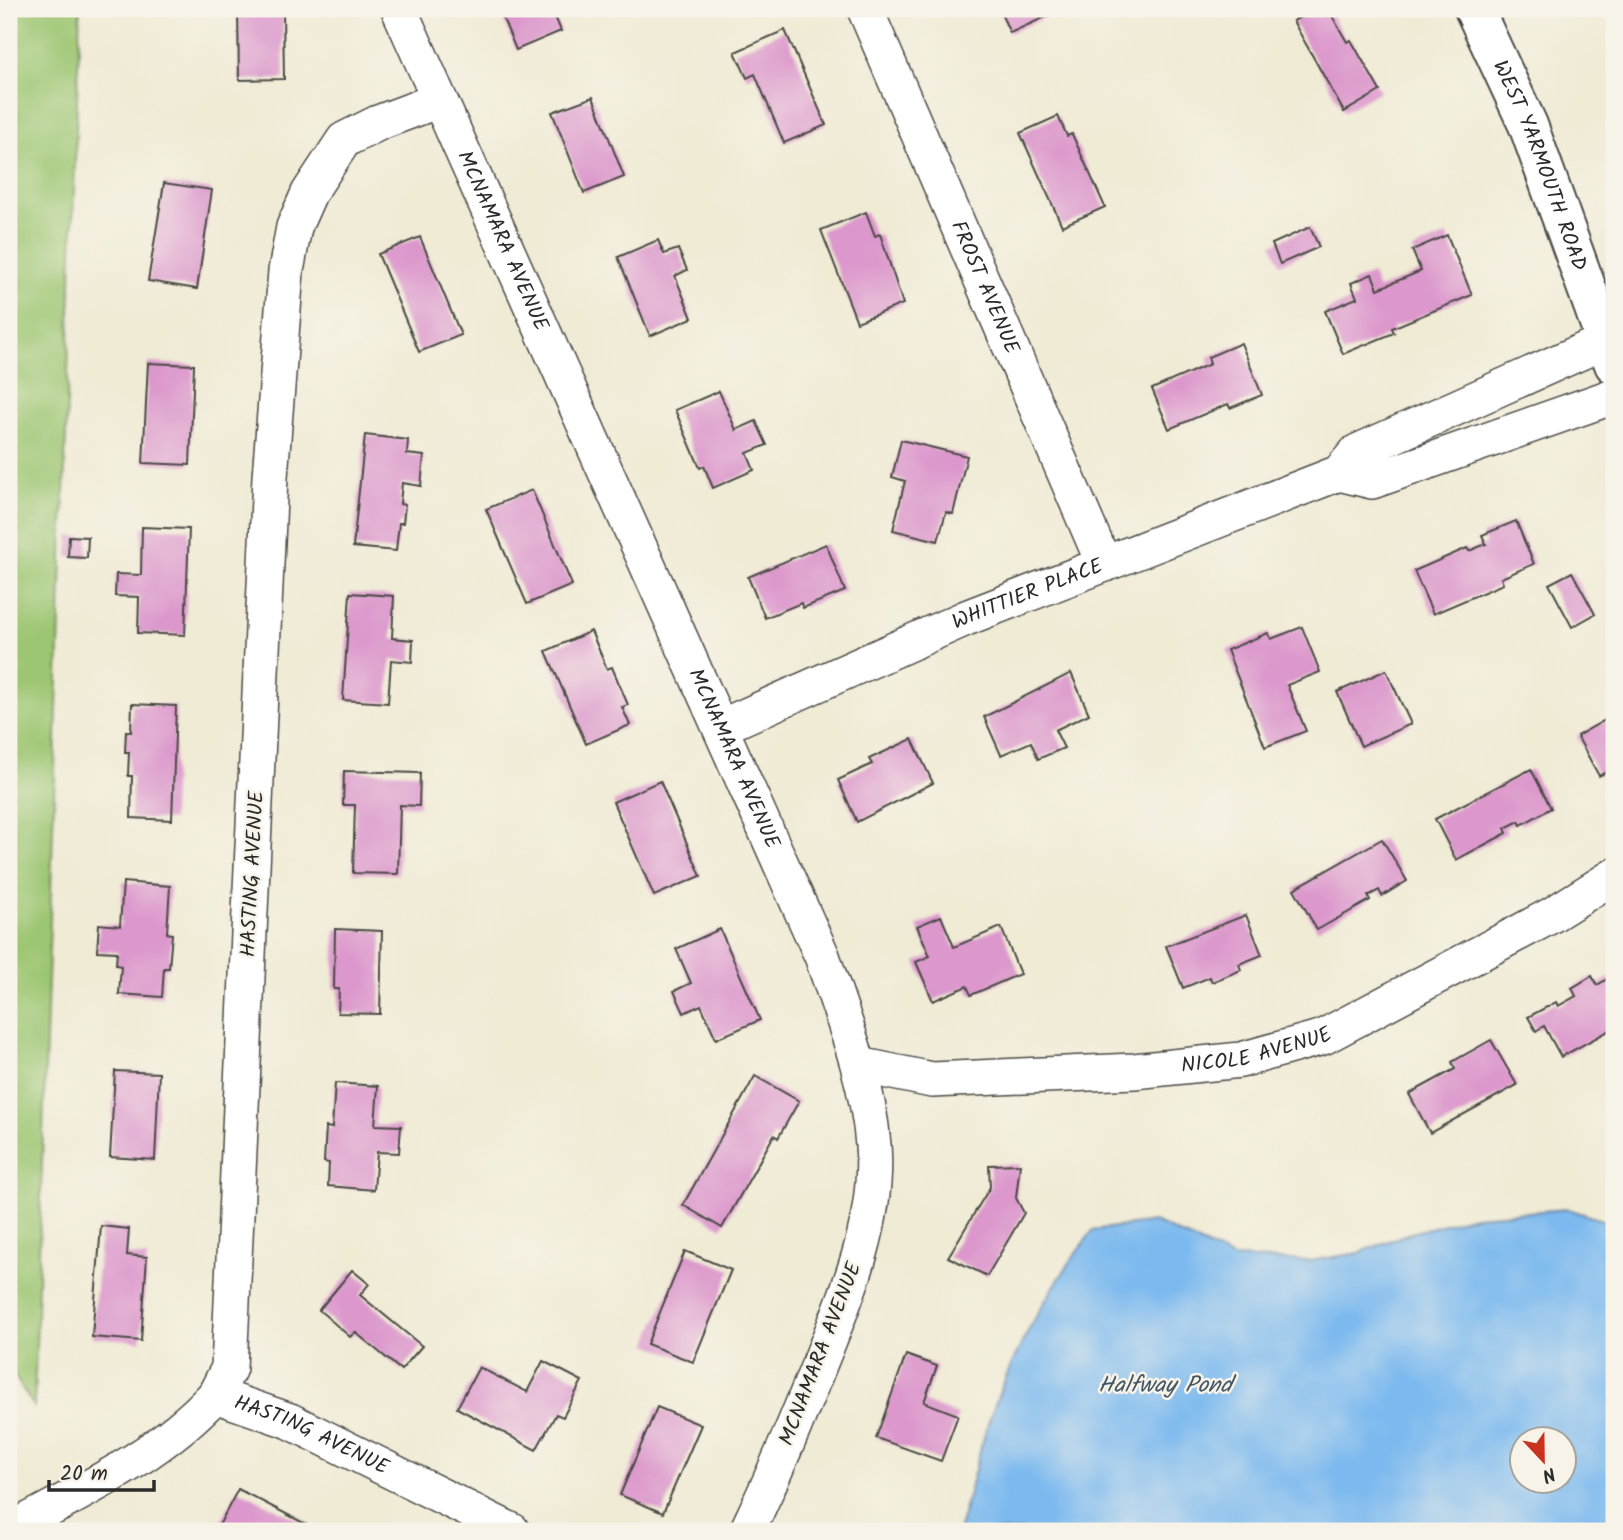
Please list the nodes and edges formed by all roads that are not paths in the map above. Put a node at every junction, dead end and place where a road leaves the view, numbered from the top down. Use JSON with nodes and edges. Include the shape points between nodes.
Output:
{"nodes":[{"id":1,"x":399,"y":9,"type":"edge"},
{"id":2,"x":865,"y":9,"type":"edge"},
{"id":3,"x":1474,"y":9,"type":"edge"},
{"id":4,"x":439,"y":100,"type":"junction"},
{"id":5,"x":1609,"y":353,"type":"edge"},
{"id":6,"x":1614,"y":396,"type":"edge"},
{"id":7,"x":1339,"y":473,"type":"junction"},
{"id":8,"x":1104,"y":564,"type":"junction"},
{"id":9,"x":721,"y":727,"type":"junction"},
{"id":10,"x":1614,"y":876,"type":"edge"},
{"id":11,"x":859,"y":1065,"type":"junction"},
{"id":12,"x":215,"y":1395,"type":"junction"},
{"id":13,"x":9,"y":1531,"type":"edge"},
{"id":14,"x":512,"y":1531,"type":"edge"},
{"id":15,"x":747,"y":1531,"type":"edge"}],
"edges":[{"from":1,"to":4,"type":"street","name":"MCNAMARA AVENUE"},
{"from":2,"to":8,"type":"street","name":"FROST AVENUE"},
{"from":3,"to":5,"type":"main road","name":"WEST YARMOUTH ROAD","via":[[1528,125]]},
{"from":4,"to":9,"type":"street","name":"MCNAMARA AVENUE"},
{"from":4,"to":12,"type":"street","name":"HASTING AVENUE","via":[[344,140],[309,193],[294,227],[286,271],[270,477],[229,1368]]},
{"from":5,"to":7,"type":"street","name":"WHITTIER PLACE","via":[[1357,452]]},
{"from":6,"to":7,"type":"street","via":[[1372,481]]},
{"from":7,"to":8,"type":"street","name":"WHITTIER PLACE"},
{"from":8,"to":9,"type":"street","name":"WHITTIER PLACE","via":[[966,618]]},
{"from":9,"to":11,"type":"street","name":"MCNAMARA AVENUE","via":[[822,956]]},
{"from":10,"to":11,"type":"street","name":"NICOLE AVENUE","via":[[1550,916],[1324,1037],[1241,1060],[1135,1071],[932,1080]]},
{"from":11,"to":15,"type":"street","name":"MCNAMARA AVENUE","via":[[873,1146],[871,1198],[853,1279],[782,1457]]},
{"from":12,"to":13,"type":"street","via":[[118,1472]]},
{"from":12,"to":14,"type":"street","name":"HASTING AVENUE","via":[[290,1421]]}]}
